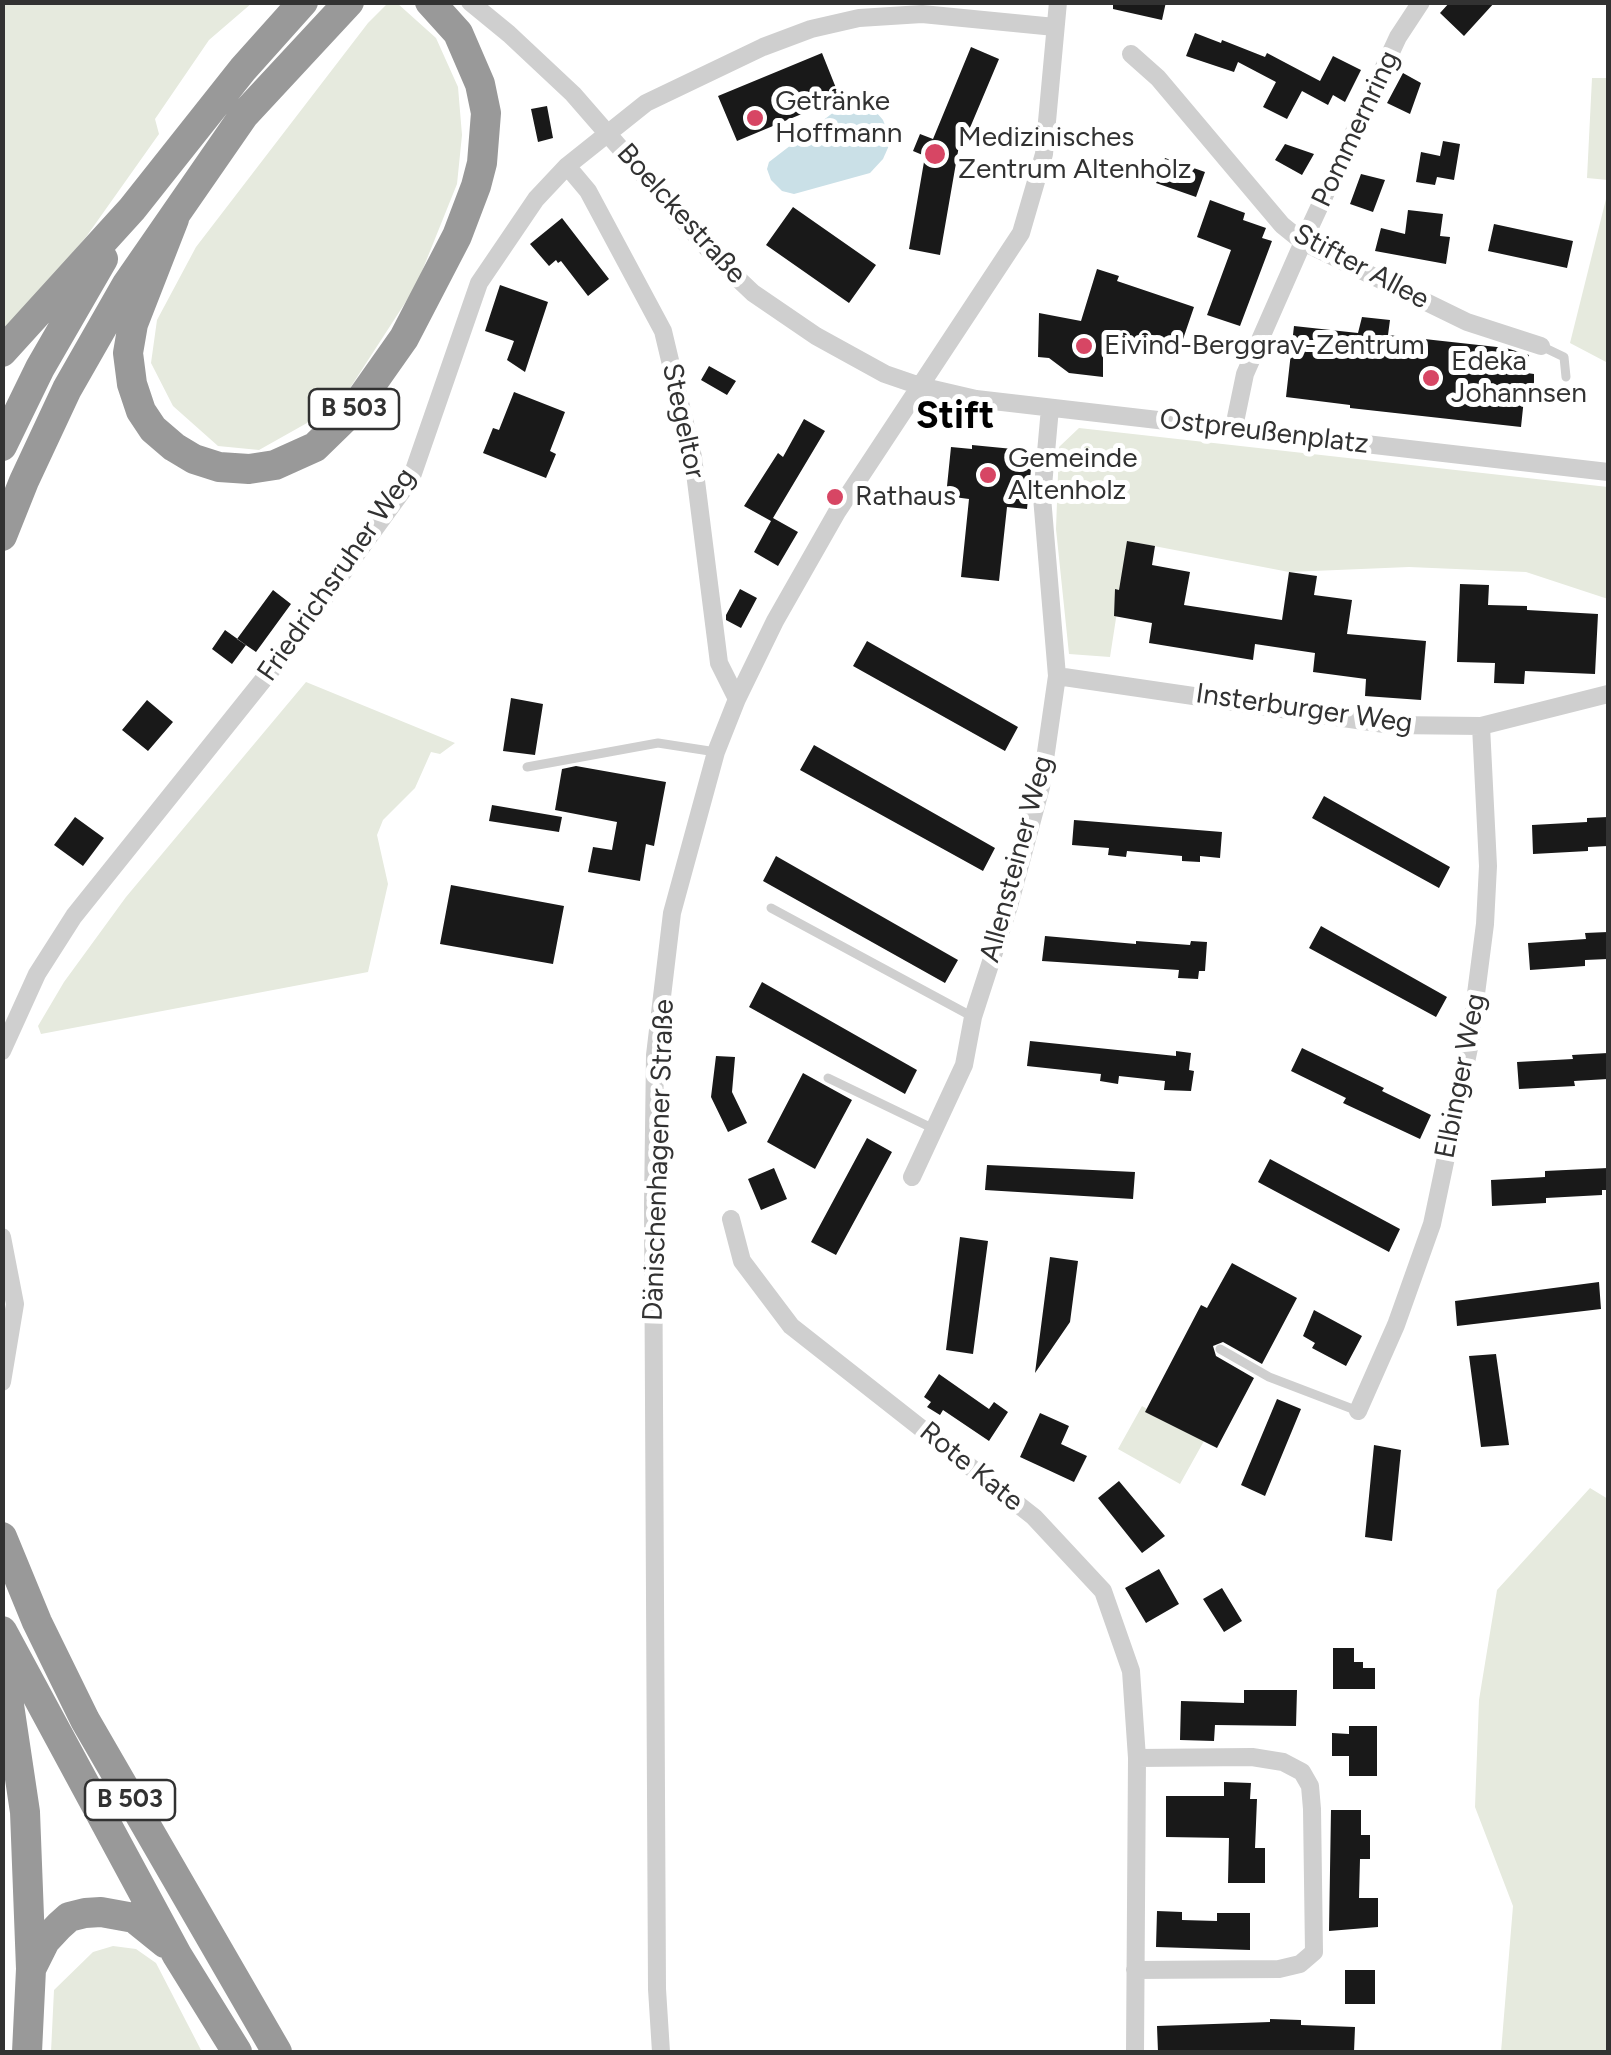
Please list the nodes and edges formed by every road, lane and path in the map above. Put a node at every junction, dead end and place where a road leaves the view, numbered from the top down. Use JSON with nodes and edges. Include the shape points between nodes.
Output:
{"nodes":[{"id":1,"x":303,"y":2,"type":"edge"},
{"id":2,"x":350,"y":2,"type":"edge"},
{"id":3,"x":430,"y":2,"type":"edge"},
{"id":4,"x":470,"y":2,"type":"edge"},
{"id":5,"x":1058,"y":2,"type":"edge"},
{"id":6,"x":1421,"y":2,"type":"edge"},
{"id":7,"x":1055,"y":27,"type":"junction"},
{"id":8,"x":1130,"y":54,"type":"dead end"},
{"id":9,"x":606,"y":131,"type":"junction"},
{"id":10,"x":567,"y":166,"type":"junction"},
{"id":11,"x":132,"y":209,"type":"junction"},
{"id":12,"x":174,"y":219,"type":"junction"},
{"id":13,"x":1303,"y":242,"type":"junction"},
{"id":14,"x":1542,"y":346,"type":"joint"},
{"id":15,"x":2,"y":352,"type":"edge"},
{"id":16,"x":1566,"y":376,"type":"dead end"},
{"id":17,"x":920,"y":386,"type":"junction"},
{"id":18,"x":1050,"y":408,"type":"junction"},
{"id":19,"x":1234,"y":426,"type":"junction"},
{"id":20,"x":2,"y":446,"type":"edge"},
{"id":21,"x":1608,"y":472,"type":"edge"},
{"id":22,"x":2,"y":536,"type":"edge"},
{"id":23,"x":1057,"y":676,"type":"junction"},
{"id":24,"x":1608,"y":694,"type":"edge"},
{"id":25,"x":737,"y":698,"type":"junction"},
{"id":26,"x":1481,"y":726,"type":"junction"},
{"id":27,"x":716,"y":752,"type":"junction"},
{"id":28,"x":527,"y":767,"type":"dead end"},
{"id":29,"x":771,"y":908,"type":"dead end"},
{"id":30,"x":973,"y":1017,"type":"junction"},
{"id":31,"x":2,"y":1051,"type":"edge"},
{"id":32,"x":828,"y":1078,"type":"dead end"},
{"id":33,"x":932,"y":1128,"type":"junction"},
{"id":34,"x":912,"y":1177,"type":"dead end"},
{"id":35,"x":730,"y":1219,"type":"dead end"},
{"id":36,"x":2,"y":1237,"type":"edge"},
{"id":37,"x":1220,"y":1349,"type":"dead end"},
{"id":38,"x":2,"y":1382,"type":"edge"},
{"id":39,"x":1358,"y":1410,"type":"joint"},
{"id":40,"x":2,"y":1537,"type":"edge"},
{"id":41,"x":2,"y":1632,"type":"edge"},
{"id":42,"x":2,"y":1658,"type":"edge"},
{"id":43,"x":1137,"y":1758,"type":"junction"},
{"id":44,"x":177,"y":1955,"type":"junction"},
{"id":45,"x":30,"y":1969,"type":"junction"},
{"id":46,"x":1136,"y":1970,"type":"junction"},
{"id":47,"x":27,"y":2052,"type":"edge"},
{"id":48,"x":237,"y":2052,"type":"edge"},
{"id":49,"x":277,"y":2052,"type":"edge"},
{"id":50,"x":661,"y":2052,"type":"edge"},
{"id":51,"x":1135,"y":2052,"type":"edge"}],
"edges":[{"from":1,"to":11,"type":"highway"},
{"from":2,"to":12,"type":"highway","number":"B 503","via":[[244,114]]},
{"from":3,"to":12,"type":"highway","number":"B 503","via":[[458,33],[480,84],[486,113],[482,163],[458,236],[404,338],[354,409],[315,448],[275,464],[219,467],[174,447],[141,411],[128,353]]},
{"from":4,"to":9,"type":"street","name":"Boelckestraße"},
{"from":5,"to":7,"type":"street","name":"Dänischenhagener Straße"},
{"from":6,"to":13,"type":"street","name":"Pommernring","via":[[1398,37]]},
{"from":7,"to":9,"type":"street","name":"Friedrichsruher Weg","via":[[922,14],[833,22],[789,35],[646,103]]},
{"from":7,"to":17,"type":"street","name":"Dänischenhagener Straße","via":[[1044,154],[1021,232]]},
{"from":8,"to":13,"type":"street","name":"Stifter Allee"},
{"from":9,"to":10,"type":"street","name":"Friedrichsruher Weg"},
{"from":9,"to":17,"type":"street","name":"Boelckestraße","via":[[754,293],[847,354]]},
{"from":10,"to":25,"type":"street","name":"Stegeltor","via":[[588,191],[663,331],[693,457],[719,663]]},
{"from":10,"to":31,"type":"street","name":"Friedrichsruher Weg","via":[[479,283],[411,479],[280,659],[74,916],[36,974]]},
{"from":11,"to":15,"type":"highway"},
{"from":11,"to":20,"type":"highway"},
{"from":12,"to":22,"type":"highway","number":"B 503","via":[[127,284],[67,389]]},
{"from":13,"to":14,"type":"street","name":"Stifter Allee","via":[[1467,322]]},
{"from":13,"to":19,"type":"street","name":"Pommernring","via":[[1245,374]]},
{"from":14,"to":16,"type":"lane","via":[[1564,357]]},
{"from":17,"to":18,"type":"street","name":"Ostpreußenplatz"},
{"from":17,"to":25,"type":"street","name":"Dänischenhagener Straße","via":[[837,512]]},
{"from":18,"to":19,"type":"street","name":"Ostpreußenplatz"},
{"from":18,"to":23,"type":"street","name":"Allensteiner Weg","via":[[1042,497]]},
{"from":19,"to":21,"type":"street","name":"Ostpreußenplatz"},
{"from":23,"to":26,"type":"street","name":"Insterburger Weg","via":[[1365,722]]},
{"from":23,"to":30,"type":"street","name":"Allensteiner Weg","via":[[1041,787]]},
{"from":24,"to":26,"type":"street","name":"Insterburger Weg"},
{"from":25,"to":27,"type":"street","name":"Dänischenhagener Straße"},
{"from":26,"to":39,"type":"street","name":"Elbinger Weg","via":[[1488,866],[1470,1048],[1432,1224]]},
{"from":27,"to":28,"type":"lane","via":[[658,744]]},
{"from":27,"to":50,"type":"street","name":"Dänischenhagener Straße","via":[[672,912],[655,1055]]},
{"from":29,"to":30,"type":"lane"},
{"from":30,"to":33,"type":"street","name":"Allensteiner Weg","via":[[964,1065]]},
{"from":32,"to":33,"type":"lane"},
{"from":33,"to":34,"type":"street","name":"Allensteiner Weg"},
{"from":35,"to":43,"type":"street","name":"Rote Kate","via":[[742,1262],[791,1326],[1034,1517],[1104,1592],[1131,1671]]},
{"from":36,"to":38,"type":"street","via":[[15,1304]]},
{"from":37,"to":39,"type":"lane","via":[[1269,1377]]},
{"from":40,"to":49,"type":"highway","number":"B 503","via":[[85,1720]]},
{"from":41,"to":44,"type":"highway","number":"B 503"},
{"from":42,"to":45,"type":"highway","via":[[26,1812]]},
{"from":43,"to":46,"type":"street","name":"Rote Kate"},
{"from":43,"to":46,"type":"street","via":[[1252,1756],[1302,1772],[1312,1809],[1314,1952],[1279,1969]]},
{"from":44,"to":45,"type":"highway","via":[[134,1918],[101,1912],[69,1917]]},
{"from":44,"to":48,"type":"highway","number":"B 503"},
{"from":45,"to":47,"type":"highway"},
{"from":46,"to":51,"type":"street","name":"Rote Kate"}]}
